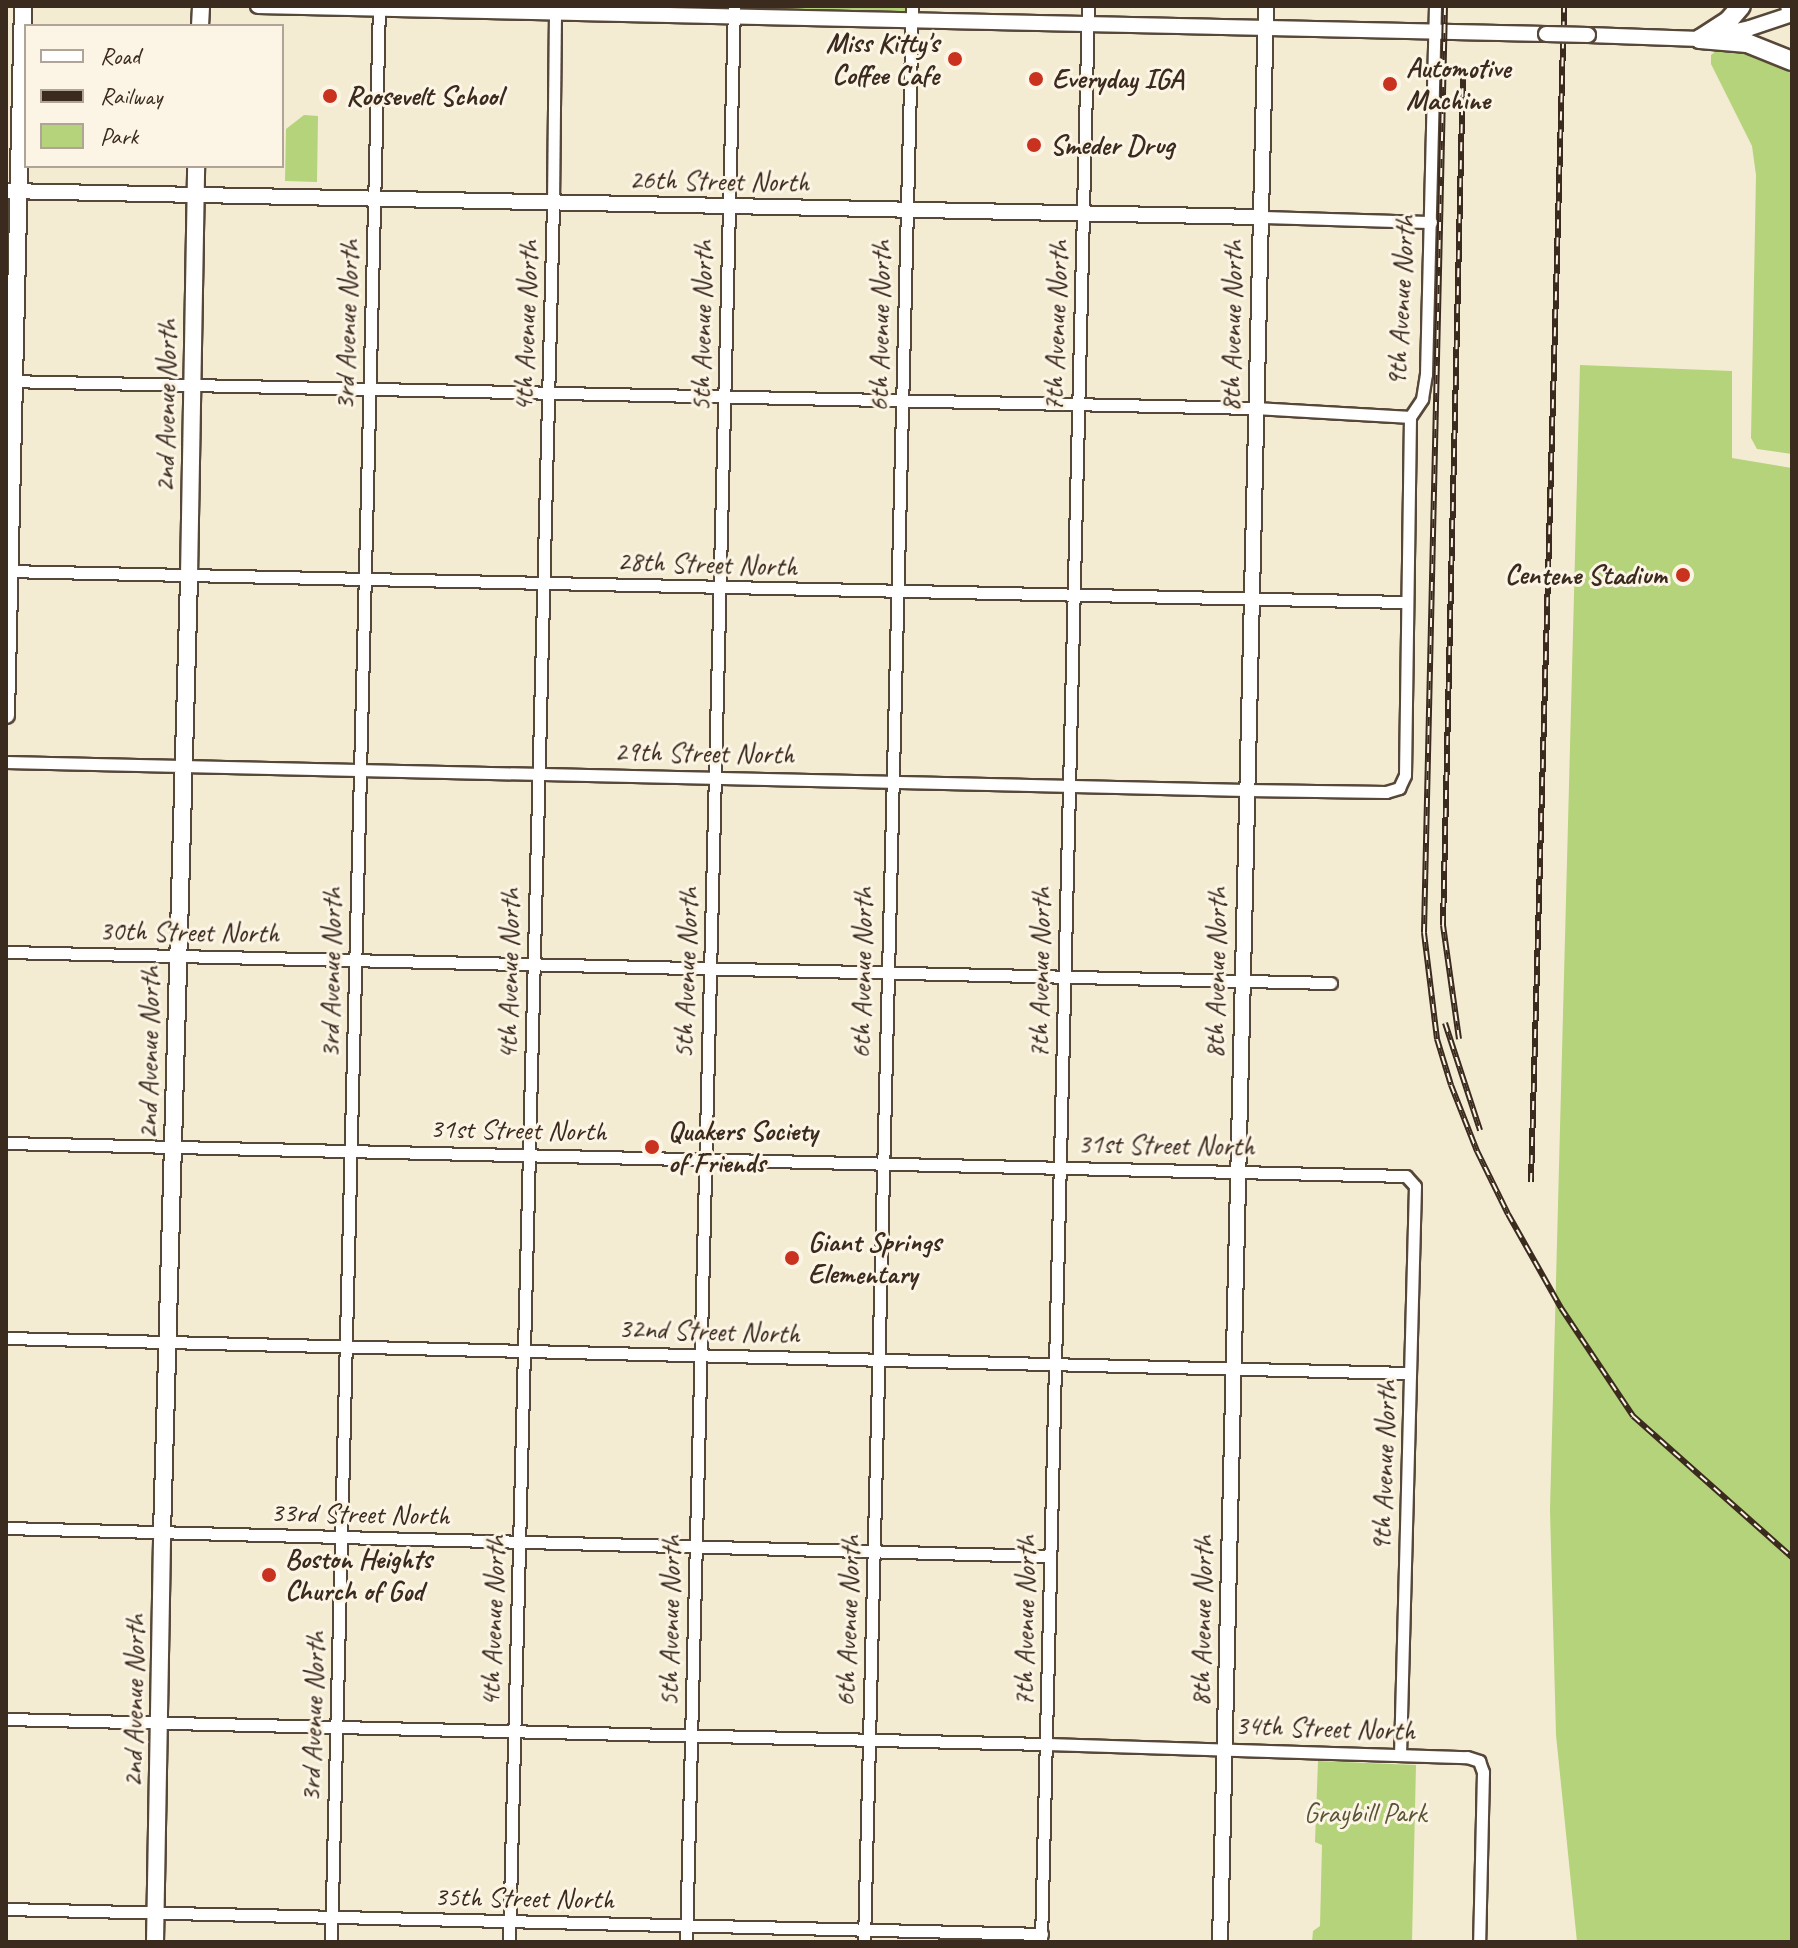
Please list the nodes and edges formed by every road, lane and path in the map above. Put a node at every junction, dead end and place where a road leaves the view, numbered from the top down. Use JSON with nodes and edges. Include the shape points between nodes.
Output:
{"nodes":[{"id":1,"x":23,"y":6,"type":"edge"},
{"id":2,"x":258,"y":6,"type":"edge"},
{"id":3,"x":1088,"y":6,"type":"edge"},
{"id":4,"x":1266,"y":6,"type":"edge"},
{"id":5,"x":1435,"y":6,"type":"edge"},
{"id":6,"x":1741,"y":6,"type":"edge"},
{"id":7,"x":379,"y":8,"type":"edge"},
{"id":8,"x":555,"y":10,"type":"edge"},
{"id":9,"x":1791,"y":10,"type":"edge"},
{"id":10,"x":734,"y":12,"type":"edge"},
{"id":11,"x":911,"y":13,"type":"edge"},
{"id":12,"x":1087,"y":23,"type":"junction"},
{"id":13,"x":1266,"y":28,"type":"junction"},
{"id":14,"x":1435,"y":31,"type":"junction"},
{"id":15,"x":1700,"y":39,"type":"junction"},
{"id":16,"x":1792,"y":61,"type":"edge"},
{"id":17,"x":196,"y":168,"type":"edge"},
{"id":18,"x":12,"y":192,"type":"edge"},
{"id":19,"x":196,"y":196,"type":"junction"},
{"id":20,"x":376,"y":199,"type":"junction"},
{"id":21,"x":553,"y":204,"type":"junction"},
{"id":22,"x":728,"y":207,"type":"junction"},
{"id":23,"x":906,"y":210,"type":"junction"},
{"id":24,"x":1083,"y":213,"type":"junction"},
{"id":25,"x":1261,"y":217,"type":"junction"},
{"id":26,"x":1431,"y":222,"type":"junction"},
{"id":27,"x":10,"y":381,"type":"edge"},
{"id":28,"x":193,"y":385,"type":"junction"},
{"id":29,"x":369,"y":388,"type":"junction"},
{"id":30,"x":548,"y":391,"type":"junction"},
{"id":31,"x":725,"y":396,"type":"junction"},
{"id":32,"x":903,"y":401,"type":"junction"},
{"id":33,"x":1078,"y":406,"type":"junction"},
{"id":34,"x":1256,"y":408,"type":"junction"},
{"id":35,"x":1410,"y":417,"type":"junction"},
{"id":36,"x":8,"y":571,"type":"edge"},
{"id":37,"x":189,"y":576,"type":"junction"},
{"id":38,"x":365,"y":580,"type":"junction"},
{"id":39,"x":544,"y":583,"type":"junction"},
{"id":40,"x":719,"y":589,"type":"junction"},
{"id":41,"x":898,"y":593,"type":"junction"},
{"id":42,"x":1074,"y":593,"type":"junction"},
{"id":43,"x":1252,"y":600,"type":"junction"},
{"id":44,"x":1407,"y":602,"type":"junction"},
{"id":45,"x":6,"y":715,"type":"edge"},
{"id":46,"x":6,"y":762,"type":"edge"},
{"id":47,"x":182,"y":766,"type":"junction"},
{"id":48,"x":359,"y":770,"type":"junction"},
{"id":49,"x":538,"y":774,"type":"junction"},
{"id":50,"x":715,"y":777,"type":"junction"},
{"id":51,"x":891,"y":782,"type":"junction"},
{"id":52,"x":1068,"y":786,"type":"junction"},
{"id":53,"x":1399,"y":788,"type":"joint"},
{"id":54,"x":1246,"y":790,"type":"junction"},
{"id":55,"x":6,"y":952,"type":"edge"},
{"id":56,"x":177,"y":956,"type":"junction"},
{"id":57,"x":355,"y":960,"type":"junction"},
{"id":58,"x":532,"y":963,"type":"junction"},
{"id":59,"x":710,"y":968,"type":"junction"},
{"id":60,"x":886,"y":972,"type":"junction"},
{"id":61,"x":1064,"y":975,"type":"junction"},
{"id":62,"x":1242,"y":981,"type":"junction"},
{"id":63,"x":1331,"y":983,"type":"dead end"},
{"id":64,"x":6,"y":1143,"type":"edge"},
{"id":65,"x":173,"y":1146,"type":"junction"},
{"id":66,"x":351,"y":1151,"type":"junction"},
{"id":67,"x":530,"y":1154,"type":"junction"},
{"id":68,"x":705,"y":1158,"type":"junction"},
{"id":69,"x":882,"y":1162,"type":"junction"},
{"id":70,"x":1059,"y":1166,"type":"junction"},
{"id":71,"x":1238,"y":1170,"type":"junction"},
{"id":72,"x":1413,"y":1179,"type":"joint"},
{"id":73,"x":6,"y":1338,"type":"edge"},
{"id":74,"x":169,"y":1341,"type":"junction"},
{"id":75,"x":347,"y":1345,"type":"junction"},
{"id":76,"x":524,"y":1349,"type":"junction"},
{"id":77,"x":700,"y":1354,"type":"junction"},
{"id":78,"x":879,"y":1360,"type":"junction"},
{"id":79,"x":1054,"y":1364,"type":"junction"},
{"id":80,"x":1234,"y":1368,"type":"junction"},
{"id":81,"x":1410,"y":1373,"type":"junction"},
{"id":82,"x":6,"y":1528,"type":"edge"},
{"id":83,"x":162,"y":1533,"type":"junction"},
{"id":84,"x":343,"y":1537,"type":"junction"},
{"id":85,"x":519,"y":1542,"type":"junction"},
{"id":86,"x":696,"y":1546,"type":"junction"},
{"id":87,"x":874,"y":1549,"type":"junction"},
{"id":88,"x":1050,"y":1556,"type":"junction"},
{"id":89,"x":6,"y":1719,"type":"edge"},
{"id":90,"x":160,"y":1722,"type":"junction"},
{"id":91,"x":336,"y":1727,"type":"junction"},
{"id":92,"x":514,"y":1732,"type":"junction"},
{"id":93,"x":692,"y":1735,"type":"junction"},
{"id":94,"x":868,"y":1740,"type":"junction"},
{"id":95,"x":1047,"y":1744,"type":"junction"},
{"id":96,"x":1225,"y":1749,"type":"junction"},
{"id":97,"x":1400,"y":1755,"type":"junction"},
{"id":98,"x":6,"y":1909,"type":"edge"},
{"id":99,"x":156,"y":1913,"type":"junction"},
{"id":100,"x":332,"y":1917,"type":"junction"},
{"id":101,"x":510,"y":1923,"type":"junction"},
{"id":102,"x":686,"y":1925,"type":"junction"},
{"id":103,"x":864,"y":1936,"type":"edge"},
{"id":104,"x":1042,"y":1938,"type":"edge"},
{"id":105,"x":155,"y":1942,"type":"edge"},
{"id":106,"x":331,"y":1942,"type":"edge"},
{"id":107,"x":509,"y":1942,"type":"edge"},
{"id":108,"x":686,"y":1942,"type":"edge"},
{"id":109,"x":1220,"y":1942,"type":"edge"},
{"id":110,"x":1479,"y":1942,"type":"edge"}],
"edges":[{"from":1,"to":18,"type":"main road"},
{"from":2,"to":7,"type":"street"},
{"from":3,"to":12,"type":"street","name":"7th Avenue North"},
{"from":4,"to":13,"type":"street","name":"8th Avenue North"},
{"from":5,"to":14,"type":"street","name":"9th Avenue North"},
{"from":6,"to":15,"type":"main road"},
{"from":7,"to":8,"type":"street"},
{"from":7,"to":20,"type":"street","name":"3rd Avenue North"},
{"from":8,"to":10,"type":"street"},
{"from":8,"to":21,"type":"street","name":"4th Avenue North"},
{"from":9,"to":15,"type":"street","via":[[1750,28]]},
{"from":10,"to":11,"type":"street"},
{"from":10,"to":22,"type":"street","name":"5th Avenue North"},
{"from":11,"to":12,"type":"street"},
{"from":11,"to":23,"type":"street","name":"6th Avenue North"},
{"from":12,"to":13,"type":"street"},
{"from":12,"to":24,"type":"street","name":"7th Avenue North"},
{"from":13,"to":14,"type":"street"},
{"from":13,"to":25,"type":"street","name":"8th Avenue North"},
{"from":14,"to":15,"type":"street","bridge":true},
{"from":14,"to":26,"type":"street","name":"9th Avenue North"},
{"from":15,"to":16,"type":"main road","via":[[1747,43]]},
{"from":17,"to":19,"type":"main road","name":"2nd Avenue North"},
{"from":18,"to":19,"type":"street","name":"26th Street North"},
{"from":18,"to":27,"type":"main road"},
{"from":19,"to":20,"type":"street","name":"26th Street North"},
{"from":19,"to":28,"type":"main road","name":"2nd Avenue North"},
{"from":20,"to":21,"type":"street","name":"26th Street North"},
{"from":20,"to":29,"type":"street","name":"3rd Avenue North"},
{"from":21,"to":22,"type":"street","name":"26th Street North"},
{"from":21,"to":30,"type":"street","name":"4th Avenue North"},
{"from":22,"to":23,"type":"street","name":"26th Street North"},
{"from":22,"to":31,"type":"street","name":"5th Avenue North"},
{"from":23,"to":24,"type":"street","name":"26th Street North"},
{"from":23,"to":32,"type":"street","name":"6th Avenue North"},
{"from":24,"to":25,"type":"street","name":"26th Street North"},
{"from":24,"to":33,"type":"street","name":"7th Avenue North"},
{"from":25,"to":26,"type":"street","name":"26th Street North"},
{"from":25,"to":34,"type":"street","name":"8th Avenue North"},
{"from":26,"to":35,"type":"street","name":"9th Avenue North","via":[[1426,374],[1422,399]]},
{"from":27,"to":28,"type":"street"},
{"from":27,"to":36,"type":"main road"},
{"from":28,"to":29,"type":"street"},
{"from":28,"to":37,"type":"main road","name":"2nd Avenue North"},
{"from":29,"to":30,"type":"street"},
{"from":29,"to":38,"type":"street","name":"3rd Avenue North"},
{"from":30,"to":31,"type":"street"},
{"from":30,"to":39,"type":"street","name":"4th Avenue North"},
{"from":31,"to":32,"type":"street"},
{"from":31,"to":40,"type":"street","name":"5th Avenue North"},
{"from":32,"to":33,"type":"street"},
{"from":32,"to":41,"type":"street","name":"6th Avenue North"},
{"from":33,"to":34,"type":"street"},
{"from":33,"to":42,"type":"street","name":"7th Avenue North"},
{"from":34,"to":35,"type":"street"},
{"from":34,"to":43,"type":"street","name":"8th Avenue North"},
{"from":35,"to":44,"type":"street","name":"9th Avenue North"},
{"from":36,"to":37,"type":"street","name":"28th Street North"},
{"from":36,"to":45,"type":"main road"},
{"from":37,"to":38,"type":"street","name":"28th Street North"},
{"from":37,"to":47,"type":"main road","name":"2nd Avenue North"},
{"from":38,"to":39,"type":"street","name":"28th Street North"},
{"from":38,"to":48,"type":"street","name":"3rd Avenue North"},
{"from":39,"to":40,"type":"street","name":"28th Street North"},
{"from":39,"to":49,"type":"street","name":"4th Avenue North"},
{"from":40,"to":41,"type":"street","name":"28th Street North"},
{"from":40,"to":50,"type":"street","name":"5th Avenue North"},
{"from":41,"to":42,"type":"street","name":"28th Street North"},
{"from":41,"to":51,"type":"street","name":"6th Avenue North"},
{"from":42,"to":43,"type":"street","name":"28th Street North"},
{"from":42,"to":52,"type":"street","name":"7th Avenue North"},
{"from":43,"to":44,"type":"street","name":"28th Street North"},
{"from":43,"to":54,"type":"street","name":"8th Avenue North"},
{"from":44,"to":53,"type":"street","name":"9th Avenue North","via":[[1405,775]]},
{"from":46,"to":47,"type":"street","name":"29th Street North"},
{"from":47,"to":48,"type":"street","name":"29th Street North"},
{"from":47,"to":56,"type":"main road","name":"2nd Avenue North"},
{"from":48,"to":49,"type":"street","name":"29th Street North"},
{"from":48,"to":57,"type":"street","name":"3rd Avenue North"},
{"from":49,"to":50,"type":"street","name":"29th Street North"},
{"from":49,"to":58,"type":"street","name":"4th Avenue North"},
{"from":50,"to":51,"type":"street","name":"29th Street North"},
{"from":50,"to":59,"type":"street","name":"5th Avenue North"},
{"from":51,"to":52,"type":"street","name":"29th Street North"},
{"from":51,"to":60,"type":"street","name":"6th Avenue North"},
{"from":52,"to":54,"type":"street","name":"29th Street North"},
{"from":52,"to":61,"type":"street","name":"7th Avenue North"},
{"from":53,"to":54,"type":"street","name":"29th Street North"},
{"from":54,"to":62,"type":"street","name":"8th Avenue North"},
{"from":55,"to":56,"type":"street","name":"30th Street North"},
{"from":56,"to":57,"type":"street","name":"30th Street North"},
{"from":56,"to":65,"type":"main road","name":"2nd Avenue North"},
{"from":57,"to":58,"type":"street","name":"30th Street North"},
{"from":57,"to":66,"type":"street","name":"3rd Avenue North"},
{"from":58,"to":59,"type":"street","name":"30th Street North"},
{"from":58,"to":67,"type":"street","name":"4th Avenue North"},
{"from":59,"to":60,"type":"street","name":"30th Street North"},
{"from":59,"to":68,"type":"street","name":"5th Avenue North"},
{"from":60,"to":61,"type":"street","name":"30th Street North"},
{"from":60,"to":69,"type":"street","name":"6th Avenue North"},
{"from":61,"to":62,"type":"street","name":"30th Street North"},
{"from":61,"to":70,"type":"street","name":"7th Avenue North"},
{"from":62,"to":63,"type":"street","name":"30th Street North"},
{"from":62,"to":71,"type":"street","name":"8th Avenue North"},
{"from":64,"to":65,"type":"street","name":"31st Street North"},
{"from":65,"to":66,"type":"street","name":"31st Street North"},
{"from":65,"to":74,"type":"main road","name":"2nd Avenue North"},
{"from":66,"to":67,"type":"street","name":"31st Street North"},
{"from":66,"to":75,"type":"street","name":"3rd Avenue North"},
{"from":67,"to":68,"type":"street","name":"31st Street North"},
{"from":67,"to":76,"type":"street","name":"4th Avenue North"},
{"from":68,"to":69,"type":"street","name":"31st Street North"},
{"from":68,"to":77,"type":"street","name":"5th Avenue North"},
{"from":69,"to":70,"type":"street","name":"31st Street North"},
{"from":69,"to":78,"type":"street","name":"6th Avenue North"},
{"from":70,"to":71,"type":"street","name":"31st Street North"},
{"from":70,"to":79,"type":"street","name":"7th Avenue North"},
{"from":71,"to":72,"type":"street","name":"31st Street North"},
{"from":71,"to":80,"type":"street","name":"8th Avenue North"},
{"from":72,"to":81,"type":"street","name":"9th Avenue North"},
{"from":73,"to":74,"type":"street","name":"32nd Street North"},
{"from":74,"to":75,"type":"street","name":"32nd Street North"},
{"from":74,"to":83,"type":"main road","name":"2nd Avenue North"},
{"from":75,"to":76,"type":"street","name":"32nd Street North"},
{"from":75,"to":84,"type":"street","name":"3rd Avenue North"},
{"from":76,"to":77,"type":"street","name":"32nd Street North"},
{"from":76,"to":85,"type":"street","name":"4th Avenue North"},
{"from":77,"to":78,"type":"street","name":"32nd Street North"},
{"from":77,"to":86,"type":"street","name":"5th Avenue North"},
{"from":78,"to":79,"type":"street","name":"32nd Street North"},
{"from":78,"to":87,"type":"street","name":"6th Avenue North"},
{"from":79,"to":80,"type":"street","name":"32nd Street North"},
{"from":79,"to":88,"type":"street","name":"7th Avenue North"},
{"from":80,"to":81,"type":"street","name":"32nd Street North"},
{"from":80,"to":96,"type":"street","name":"8th Avenue North"},
{"from":81,"to":97,"type":"street","name":"9th Avenue North"},
{"from":82,"to":83,"type":"street","name":"33rd Street North"},
{"from":83,"to":84,"type":"street","name":"33rd Street North"},
{"from":83,"to":90,"type":"main road","name":"2nd Avenue North"},
{"from":84,"to":85,"type":"street","name":"33rd Street North"},
{"from":84,"to":91,"type":"street","name":"3rd Avenue North"},
{"from":85,"to":86,"type":"street","name":"33rd Street North"},
{"from":85,"to":92,"type":"street","name":"4th Avenue North"},
{"from":86,"to":87,"type":"street","name":"33rd Street North"},
{"from":86,"to":93,"type":"street","name":"5th Avenue North"},
{"from":87,"to":88,"type":"street","name":"33rd Street North"},
{"from":87,"to":94,"type":"street","name":"6th Avenue North"},
{"from":88,"to":95,"type":"street","name":"7th Avenue North"},
{"from":89,"to":90,"type":"street","name":"34th Street North"},
{"from":90,"to":91,"type":"street","name":"34th Street North"},
{"from":90,"to":99,"type":"main road","name":"2nd Avenue North"},
{"from":91,"to":92,"type":"street","name":"34th Street North"},
{"from":91,"to":100,"type":"street","name":"3rd Avenue North"},
{"from":92,"to":93,"type":"street","name":"34th Street North"},
{"from":92,"to":101,"type":"street","name":"4th Avenue North"},
{"from":93,"to":94,"type":"street","name":"34th Street North"},
{"from":93,"to":102,"type":"street","name":"5th Avenue North"},
{"from":94,"to":95,"type":"street","name":"34th Street North"},
{"from":94,"to":103,"type":"street","name":"6th Avenue North"},
{"from":95,"to":96,"type":"street","name":"34th Street North"},
{"from":95,"to":104,"type":"street","name":"7th Avenue North"},
{"from":96,"to":97,"type":"street","name":"34th Street North"},
{"from":96,"to":109,"type":"street","name":"8th Avenue North"},
{"from":97,"to":110,"type":"street","name":"34th Street North","via":[[1479,1761]]},
{"from":98,"to":99,"type":"street","name":"35th Street North"},
{"from":99,"to":100,"type":"street","name":"35th Street North"},
{"from":99,"to":105,"type":"main road","name":"2nd Avenue North"},
{"from":100,"to":101,"type":"street","name":"35th Street North"},
{"from":100,"to":106,"type":"street","name":"3rd Avenue North"},
{"from":101,"to":102,"type":"street","name":"35th Street North"},
{"from":101,"to":107,"type":"street","name":"4th Avenue North"},
{"from":102,"to":103,"type":"street","name":"35th Street North"},
{"from":102,"to":108,"type":"street","name":"5th Avenue North"},
{"from":103,"to":104,"type":"street","name":"35th Street North"}]}
